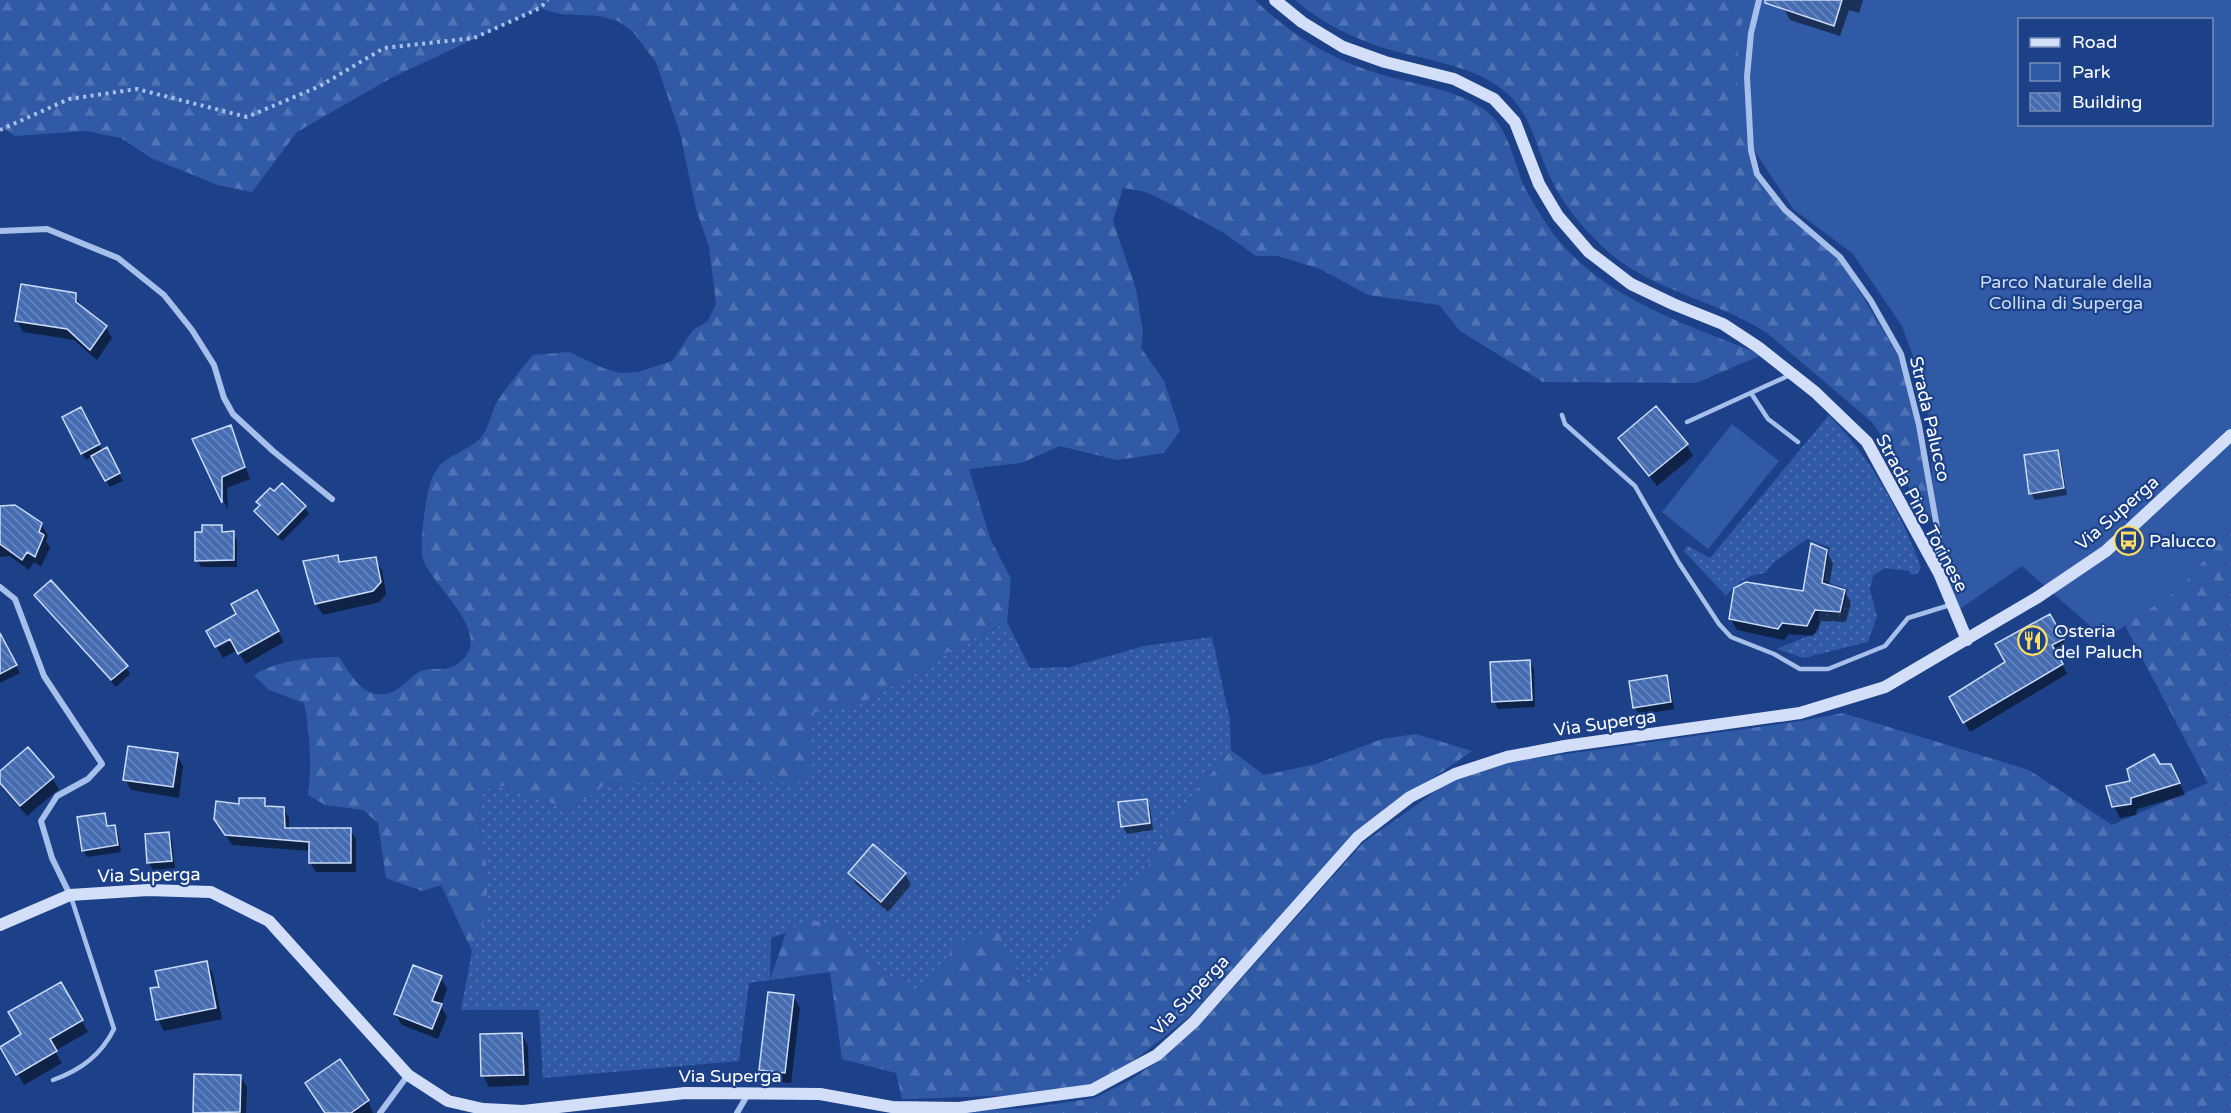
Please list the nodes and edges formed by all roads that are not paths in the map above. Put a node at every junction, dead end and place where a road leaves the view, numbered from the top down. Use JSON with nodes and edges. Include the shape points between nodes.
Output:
{"nodes":[{"id":1,"x":1275,"y":0,"type":"edge"},
{"id":2,"x":1759,"y":0,"type":"edge"},
{"id":3,"x":0,"y":231,"type":"edge"},
{"id":4,"x":1792,"y":374,"type":"junction"},
{"id":5,"x":1751,"y":393,"type":"junction"},
{"id":6,"x":1562,"y":415,"type":"dead end"},
{"id":7,"x":1687,"y":422,"type":"dead end"},
{"id":8,"x":2231,"y":435,"type":"edge"},
{"id":9,"x":1798,"y":441,"type":"dead end"},
{"id":10,"x":332,"y":499,"type":"dead end"},
{"id":11,"x":1939,"y":573,"type":"junction"},
{"id":12,"x":0,"y":587,"type":"edge"},
{"id":13,"x":1952,"y":604,"type":"junction"},
{"id":14,"x":1967,"y":640,"type":"junction"},
{"id":15,"x":70,"y":895,"type":"junction"},
{"id":16,"x":0,"y":925,"type":"edge"},
{"id":17,"x":408,"y":1075,"type":"junction"},
{"id":18,"x":53,"y":1080,"type":"dead end"},
{"id":19,"x":748,"y":1094,"type":"junction"},
{"id":20,"x":891,"y":1110,"type":"edge"},
{"id":21,"x":380,"y":1113,"type":"edge"},
{"id":22,"x":737,"y":1113,"type":"edge"}],
"edges":[{"from":1,"to":4,"type":"street","name":"Strada Pino Torinese","via":[[1342,46],[1454,79],[1494,99],[1515,122],[1539,184],[1558,216],[1589,252],[1631,284],[1723,324]]},
{"from":2,"to":11,"type":"street","name":"Strada Palucco","via":[[1747,76],[1751,150],[1757,174],[1785,210],[1840,257],[1872,301],[1900,354],[1923,448],[1939,539]]},
{"from":3,"to":10,"type":"street","via":[[47,229],[118,258],[164,295],[214,365],[233,414]]},
{"from":4,"to":5,"type":"lane"},
{"from":4,"to":11,"type":"street","name":"Strada Pino Torinese","via":[[1867,442]]},
{"from":5,"to":7,"type":"lane"},
{"from":5,"to":9,"type":"lane","via":[[1768,419]]},
{"from":6,"to":13,"type":"lane","via":[[1566,424],[1635,486],[1685,572],[1731,637],[1800,669],[1828,669],[1885,646],[1908,618]]},
{"from":8,"to":14,"type":"street","name":"Via Superga","via":[[2106,551]]},
{"from":11,"to":13,"type":"street","name":"Strada Pino Torinese"},
{"from":12,"to":15,"type":"street","via":[[15,599],[44,676],[102,764],[88,779],[57,796],[40,821]]},
{"from":13,"to":14,"type":"street","name":"Strada Pino Torinese"},
{"from":14,"to":20,"type":"street","name":"Via Superga","via":[[1885,687],[1800,713],[1565,746],[1507,757],[1455,774],[1410,797],[1358,837],[1194,1022],[1157,1055],[1092,1090],[959,1108]]},
{"from":15,"to":16,"type":"street","name":"Via Superga"},
{"from":15,"to":17,"type":"street","name":"Via Superga","via":[[148,890],[211,892],[269,921]]},
{"from":15,"to":18,"type":"lane","via":[[114,1029],[104,1049],[70,1074]]},
{"from":17,"to":19,"type":"street","name":"Via Superga","via":[[448,1101],[493,1110],[523,1111],[685,1093]]},
{"from":17,"to":21,"type":"street"},
{"from":19,"to":20,"type":"street","name":"Via Superga","via":[[820,1095]]},
{"from":19,"to":22,"type":"street"}]}
